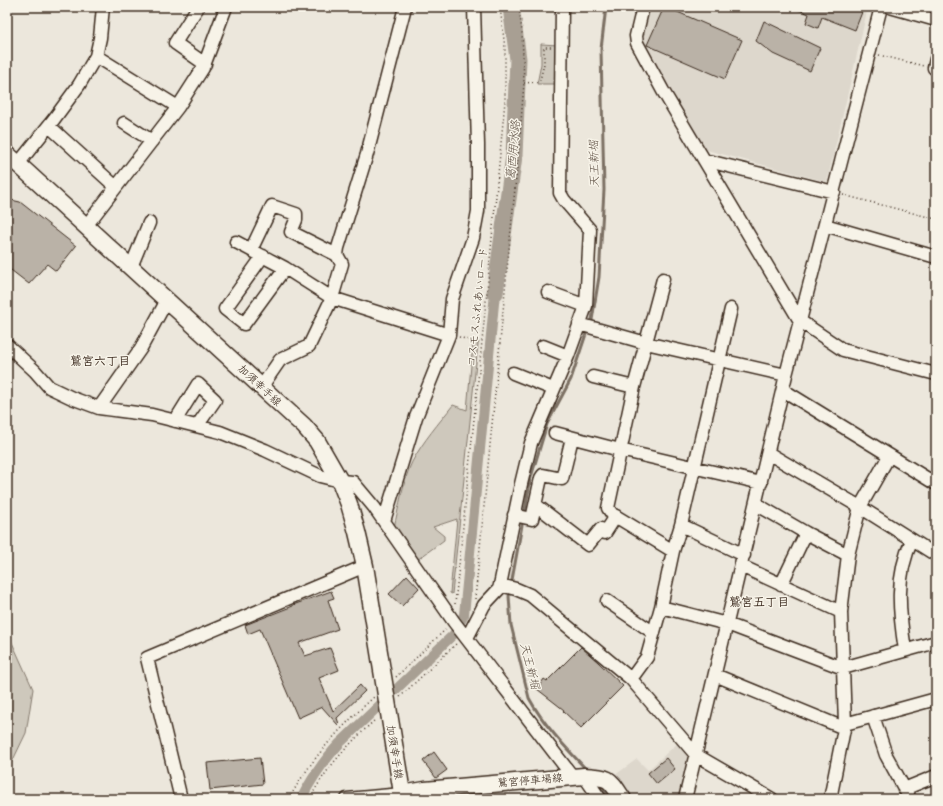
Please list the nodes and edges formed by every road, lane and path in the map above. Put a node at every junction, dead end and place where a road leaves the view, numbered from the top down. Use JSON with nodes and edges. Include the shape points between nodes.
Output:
{"nodes":[{"id":1,"x":103,"y":7,"type":"edge"},
{"id":2,"x":198,"y":7,"type":"edge"},
{"id":3,"x":226,"y":7,"type":"edge"},
{"id":4,"x":405,"y":7,"type":"edge"},
{"id":5,"x":474,"y":7,"type":"edge"},
{"id":6,"x":500,"y":7,"type":"edge"},
{"id":7,"x":519,"y":7,"type":"edge"},
{"id":8,"x":562,"y":7,"type":"edge"},
{"id":9,"x":643,"y":7,"type":"edge"},
{"id":10,"x":881,"y":7,"type":"edge"},
{"id":11,"x":890,"y":7,"type":"edge"},
{"id":12,"x":936,"y":20,"type":"edge"},
{"id":13,"x":562,"y":47,"type":"junction"},
{"id":14,"x":870,"y":53,"type":"junction"},
{"id":15,"x":96,"y":56,"type":"junction"},
{"id":16,"x":935,"y":63,"type":"edge"},
{"id":17,"x":205,"y":64,"type":"junction"},
{"id":18,"x":524,"y":82,"type":"junction"},
{"id":19,"x":178,"y":107,"type":"junction"},
{"id":20,"x":124,"y":123,"type":"dead end"},
{"id":21,"x":49,"y":126,"type":"junction"},
{"id":22,"x":152,"y":141,"type":"junction"},
{"id":23,"x":13,"y":159,"type":"edge"},
{"id":24,"x":704,"y":160,"type":"junction"},
{"id":25,"x":116,"y":187,"type":"junction"},
{"id":26,"x":834,"y":192,"type":"junction"},
{"id":27,"x":936,"y":219,"type":"edge"},
{"id":28,"x":149,"y":223,"type":"dead end"},
{"id":29,"x":825,"y":225,"type":"junction"},
{"id":30,"x":86,"y":226,"type":"junction"},
{"id":31,"x":236,"y":242,"type":"dead end"},
{"id":32,"x":251,"y":250,"type":"junction"},
{"id":33,"x":338,"y":255,"type":"junction"},
{"id":34,"x":263,"y":256,"type":"junction"},
{"id":35,"x":936,"y":256,"type":"edge"},
{"id":36,"x":131,"y":267,"type":"junction"},
{"id":37,"x":285,"y":268,"type":"junction"},
{"id":38,"x":663,"y":279,"type":"dead end"},
{"id":39,"x":548,"y":292,"type":"dead end"},
{"id":40,"x":332,"y":298,"type":"junction"},
{"id":41,"x":167,"y":300,"type":"junction"},
{"id":42,"x":586,"y":306,"type":"junction"},
{"id":43,"x":731,"y":309,"type":"dead end"},
{"id":44,"x":800,"y":321,"type":"junction"},
{"id":45,"x":579,"y":324,"type":"junction"},
{"id":46,"x":449,"y":335,"type":"junction"},
{"id":47,"x":646,"y":343,"type":"junction"},
{"id":48,"x":482,"y":344,"type":"junction"},
{"id":49,"x":7,"y":345,"type":"edge"},
{"id":50,"x":543,"y":346,"type":"dead end"},
{"id":51,"x":568,"y":356,"type":"junction"},
{"id":52,"x":720,"y":359,"type":"junction"},
{"id":53,"x":513,"y":373,"type":"dead end"},
{"id":54,"x":936,"y":374,"type":"edge"},
{"id":55,"x":786,"y":375,"type":"junction"},
{"id":56,"x":593,"y":377,"type":"dead end"},
{"id":57,"x":262,"y":386,"type":"junction"},
{"id":58,"x":634,"y":386,"type":"junction"},
{"id":59,"x":553,"y":389,"type":"junction"},
{"id":60,"x":783,"y":390,"type":"junction"},
{"id":61,"x":99,"y":408,"type":"junction"},
{"id":62,"x":174,"y":421,"type":"junction"},
{"id":63,"x":197,"y":426,"type":"junction"},
{"id":64,"x":555,"y":433,"type":"dead end"},
{"id":65,"x":572,"y":438,"type":"junction"},
{"id":66,"x":620,"y":450,"type":"junction"},
{"id":67,"x":768,"y":453,"type":"junction"},
{"id":68,"x":889,"y":456,"type":"junction"},
{"id":69,"x":694,"y":467,"type":"junction"},
{"id":70,"x":340,"y":481,"type":"junction"},
{"id":71,"x":761,"y":483,"type":"junction"},
{"id":72,"x":936,"y":484,"type":"edge"},
{"id":73,"x":756,"y":504,"type":"junction"},
{"id":74,"x":536,"y":505,"type":"junction"},
{"id":75,"x":860,"y":507,"type":"junction"},
{"id":76,"x":514,"y":515,"type":"junction"},
{"id":77,"x":616,"y":516,"type":"junction"},
{"id":78,"x":384,"y":521,"type":"junction"},
{"id":79,"x":681,"y":525,"type":"junction"},
{"id":80,"x":806,"y":533,"type":"junction"},
{"id":81,"x":912,"y":540,"type":"junction"},
{"id":82,"x":673,"y":551,"type":"junction"},
{"id":83,"x":848,"y":555,"type":"junction"},
{"id":84,"x":936,"y":555,"type":"edge"},
{"id":85,"x":742,"y":561,"type":"junction"},
{"id":86,"x":365,"y":566,"type":"junction"},
{"id":87,"x":781,"y":585,"type":"junction"},
{"id":88,"x":500,"y":586,"type":"junction"},
{"id":89,"x":607,"y":601,"type":"dead end"},
{"id":90,"x":474,"y":602,"type":"dead end"},
{"id":91,"x":661,"y":608,"type":"junction"},
{"id":92,"x":454,"y":609,"type":"dead end"},
{"id":93,"x":841,"y":612,"type":"junction"},
{"id":94,"x":727,"y":624,"type":"junction"},
{"id":95,"x":450,"y":625,"type":"junction"},
{"id":96,"x":654,"y":634,"type":"junction"},
{"id":97,"x":462,"y":637,"type":"junction"},
{"id":98,"x":936,"y":642,"type":"edge"},
{"id":99,"x":905,"y":650,"type":"junction"},
{"id":100,"x":843,"y":668,"type":"junction"},
{"id":101,"x":715,"y":675,"type":"junction"},
{"id":102,"x":395,"y":678,"type":"dead end"},
{"id":103,"x":631,"y":679,"type":"junction"},
{"id":104,"x":386,"y":698,"type":"junction"},
{"id":105,"x":936,"y":699,"type":"edge"},
{"id":106,"x":873,"y":716,"type":"junction"},
{"id":107,"x":377,"y":718,"type":"dead end"},
{"id":108,"x":844,"y":726,"type":"junction"},
{"id":109,"x":696,"y":755,"type":"junction"},
{"id":110,"x":578,"y":776,"type":"junction"},
{"id":111,"x":936,"y":776,"type":"edge"},
{"id":112,"x":907,"y":794,"type":"edge"},
{"id":113,"x":312,"y":795,"type":"dead end"},
{"id":114,"x":427,"y":795,"type":"edge"},
{"id":115,"x":403,"y":797,"type":"edge"},
{"id":116,"x":181,"y":799,"type":"edge"},
{"id":117,"x":289,"y":799,"type":"edge"},
{"id":118,"x":347,"y":799,"type":"edge"},
{"id":119,"x":600,"y":799,"type":"edge"},
{"id":120,"x":623,"y":799,"type":"edge"},
{"id":121,"x":685,"y":799,"type":"edge"},
{"id":122,"x":772,"y":799,"type":"edge"},
{"id":123,"x":830,"y":799,"type":"edge"}],
"edges":[{"from":1,"to":15,"type":"street"},
{"from":2,"to":17,"type":"street","via":[[175,43]]},
{"from":3,"to":17,"type":"street"},
{"from":4,"to":33,"type":"street"},
{"from":5,"to":46,"type":"street","via":[[478,211],[473,238],[452,299]]},
{"from":6,"to":48,"type":"path","name":"コスモスふれあいロード","via":[[505,48],[505,102]]},
{"from":7,"to":18,"type":"path"},
{"from":8,"to":13,"type":"street"},
{"from":9,"to":24,"type":"street","via":[[636,36],[637,43]]},
{"from":10,"to":14,"type":"street"},
{"from":11,"to":12,"type":"street"},
{"from":13,"to":18,"type":"path","via":[[544,47],[544,64],[540,80]]},
{"from":13,"to":42,"type":"street","via":[[560,193],[590,230]]},
{"from":14,"to":16,"type":"path"},
{"from":14,"to":26,"type":"street"},
{"from":15,"to":19,"type":"street"},
{"from":15,"to":21,"type":"street","via":[[79,85]]},
{"from":17,"to":19,"type":"street"},
{"from":18,"to":90,"type":"path"},
{"from":19,"to":22,"type":"street"},
{"from":20,"to":22,"type":"street"},
{"from":21,"to":23,"type":"street"},
{"from":21,"to":25,"type":"street"},
{"from":22,"to":25,"type":"street"},
{"from":23,"to":30,"type":"main road","name":"加須幸手線"},
{"from":24,"to":26,"type":"street"},
{"from":24,"to":44,"type":"street"},
{"from":25,"to":30,"type":"street"},
{"from":26,"to":27,"type":"path"},
{"from":26,"to":29,"type":"street"},
{"from":28,"to":36,"type":"street"},
{"from":29,"to":35,"type":"street"},
{"from":29,"to":44,"type":"street"},
{"from":30,"to":36,"type":"main road","name":"加須幸手線"},
{"from":31,"to":32,"type":"street"},
{"from":32,"to":33,"type":"street","via":[[272,206],[296,214],[291,232]]},
{"from":32,"to":34,"type":"street"},
{"from":33,"to":40,"type":"street","via":[[342,264]]},
{"from":34,"to":37,"type":"street"},
{"from":34,"to":37,"type":"street","via":[[225,309],[244,324]]},
{"from":36,"to":41,"type":"main road","name":"加須幸手線"},
{"from":37,"to":40,"type":"street"},
{"from":38,"to":47,"type":"street"},
{"from":39,"to":42,"type":"street"},
{"from":40,"to":46,"type":"street"},
{"from":40,"to":57,"type":"street","via":[[309,346],[280,360]]},
{"from":41,"to":57,"type":"main road","name":"加須幸手線"},
{"from":41,"to":61,"type":"street","via":[[141,348]]},
{"from":42,"to":45,"type":"street"},
{"from":43,"to":52,"type":"street"},
{"from":44,"to":54,"type":"street","via":[[843,350]]},
{"from":44,"to":55,"type":"street"},
{"from":45,"to":47,"type":"street"},
{"from":45,"to":51,"type":"street"},
{"from":46,"to":48,"type":"path"},
{"from":46,"to":78,"type":"street","via":[[416,417]]},
{"from":47,"to":52,"type":"street"},
{"from":47,"to":58,"type":"street"},
{"from":48,"to":92,"type":"path","name":"コスモスふれあいロード"},
{"from":49,"to":61,"type":"street","via":[[49,386]]},
{"from":50,"to":51,"type":"street"},
{"from":51,"to":59,"type":"street"},
{"from":52,"to":55,"type":"street"},
{"from":52,"to":69,"type":"street"},
{"from":53,"to":59,"type":"street"},
{"from":55,"to":60,"type":"street"},
{"from":56,"to":58,"type":"street"},
{"from":57,"to":70,"type":"main road","name":"加須幸手線","via":[[317,441]]},
{"from":58,"to":66,"type":"street"},
{"from":59,"to":76,"type":"street","via":[[531,443]]},
{"from":60,"to":67,"type":"street"},
{"from":60,"to":68,"type":"street"},
{"from":61,"to":62,"type":"street","via":[[152,415]]},
{"from":62,"to":63,"type":"street"},
{"from":62,"to":63,"type":"street","via":[[198,384],[215,400]]},
{"from":63,"to":70,"type":"street","via":[[220,432],[320,476]]},
{"from":64,"to":65,"type":"street"},
{"from":65,"to":66,"type":"street"},
{"from":65,"to":74,"type":"street","via":[[562,479],[543,475]]},
{"from":66,"to":69,"type":"street"},
{"from":66,"to":77,"type":"street","via":[[608,508]]},
{"from":67,"to":71,"type":"street"},
{"from":67,"to":75,"type":"street"},
{"from":68,"to":72,"type":"street"},
{"from":68,"to":75,"type":"street"},
{"from":69,"to":71,"type":"street"},
{"from":69,"to":79,"type":"street"},
{"from":70,"to":78,"type":"street","via":[[353,482]]},
{"from":70,"to":86,"type":"main road","name":"加須幸手線","via":[[349,504]]},
{"from":71,"to":73,"type":"street"},
{"from":73,"to":80,"type":"street"},
{"from":73,"to":85,"type":"street"},
{"from":74,"to":76,"type":"street","via":[[532,519]]},
{"from":74,"to":77,"type":"street","via":[[588,545],[601,529],[605,533]]},
{"from":75,"to":81,"type":"street"},
{"from":75,"to":83,"type":"street"},
{"from":76,"to":88,"type":"street"},
{"from":77,"to":82,"type":"street"},
{"from":78,"to":95,"type":"street"},
{"from":79,"to":82,"type":"street"},
{"from":79,"to":85,"type":"street"},
{"from":80,"to":83,"type":"street"},
{"from":80,"to":87,"type":"street"},
{"from":81,"to":84,"type":"street"},
{"from":81,"to":99,"type":"street","via":[[900,580],[899,612]]},
{"from":82,"to":91,"type":"street"},
{"from":83,"to":93,"type":"street"},
{"from":85,"to":87,"type":"street"},
{"from":85,"to":94,"type":"street"},
{"from":86,"to":104,"type":"main road","name":"加須幸手線"},
{"from":86,"to":116,"type":"street","via":[[147,658]]},
{"from":87,"to":93,"type":"street"},
{"from":88,"to":97,"type":"street"},
{"from":88,"to":103,"type":"street","via":[[530,595]]},
{"from":89,"to":96,"type":"street"},
{"from":91,"to":94,"type":"street"},
{"from":91,"to":96,"type":"street"},
{"from":93,"to":100,"type":"street"},
{"from":94,"to":100,"type":"street"},
{"from":94,"to":101,"type":"street"},
{"from":95,"to":97,"type":"street"},
{"from":95,"to":102,"type":"path"},
{"from":96,"to":103,"type":"street","via":[[647,657]]},
{"from":97,"to":104,"type":"path"},
{"from":97,"to":110,"type":"street"},
{"from":98,"to":99,"type":"street"},
{"from":99,"to":100,"type":"street"},
{"from":100,"to":108,"type":"street"},
{"from":101,"to":108,"type":"street"},
{"from":101,"to":109,"type":"street"},
{"from":103,"to":109,"type":"street"},
{"from":104,"to":115,"type":"main road","name":"加須幸手線"},
{"from":104,"to":117,"type":"path","via":[[328,742]]},
{"from":105,"to":106,"type":"street"},
{"from":106,"to":108,"type":"street"},
{"from":106,"to":112,"type":"street","via":[[886,755]]},
{"from":107,"to":113,"type":"path","via":[[335,760]]},
{"from":108,"to":123,"type":"street"},
{"from":109,"to":121,"type":"street"},
{"from":109,"to":122,"type":"street"},
{"from":110,"to":114,"type":"main road","name":"鷲宮停車場線"},
{"from":110,"to":119,"type":"street"},
{"from":110,"to":120,"type":"main road","name":"鷲宮停車場線","via":[[606,778]]},
{"from":111,"to":112,"type":"street"},
{"from":114,"to":115,"type":"main road","name":"鷲宮停車場線"},
{"from":115,"to":118,"type":"street"}]}
